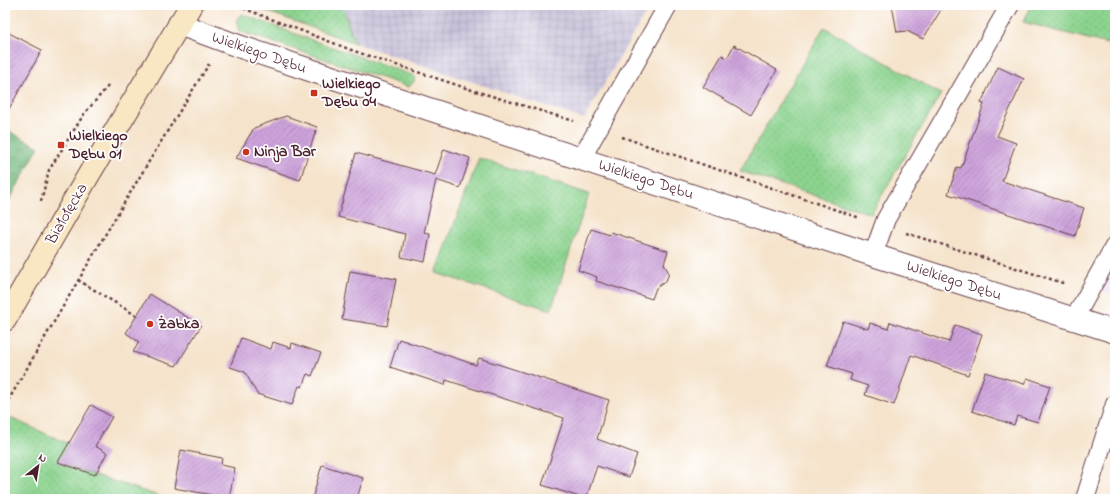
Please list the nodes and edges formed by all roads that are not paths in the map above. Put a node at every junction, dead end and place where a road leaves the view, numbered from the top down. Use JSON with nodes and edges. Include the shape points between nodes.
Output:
{"nodes":[{"id":1,"x":191,"y":5,"type":"edge"},
{"id":2,"x":668,"y":5,"type":"edge"},
{"id":3,"x":1010,"y":5,"type":"edge"},
{"id":4,"x":179,"y":24,"type":"junction"},
{"id":5,"x":581,"y":159,"type":"junction"},
{"id":6,"x":1115,"y":245,"type":"edge"},
{"id":7,"x":873,"y":255,"type":"junction"},
{"id":8,"x":1074,"y":319,"type":"junction"},
{"id":9,"x":5,"y":320,"type":"edge"},
{"id":10,"x":1115,"y":332,"type":"edge"},
{"id":11,"x":1115,"y":404,"type":"edge"},
{"id":12,"x":1085,"y":499,"type":"edge"}],
"edges":[{"from":1,"to":4,"type":"street","name":"Białołęcka"},
{"from":2,"to":5,"type":"lane"},
{"from":3,"to":7,"type":"lane","via":[[886,219]]},
{"from":4,"to":5,"type":"street","name":"Wielkiego Dębu","via":[[305,69]]},
{"from":4,"to":9,"type":"street","name":"Białołęcka"},
{"from":5,"to":7,"type":"street","name":"Wielkiego Dębu"},
{"from":6,"to":8,"type":"lane"},
{"from":7,"to":8,"type":"street","name":"Wielkiego Dębu"},
{"from":8,"to":10,"type":"street","name":"Wielkiego Dębu"},
{"from":11,"to":12,"type":"lane"}]}
